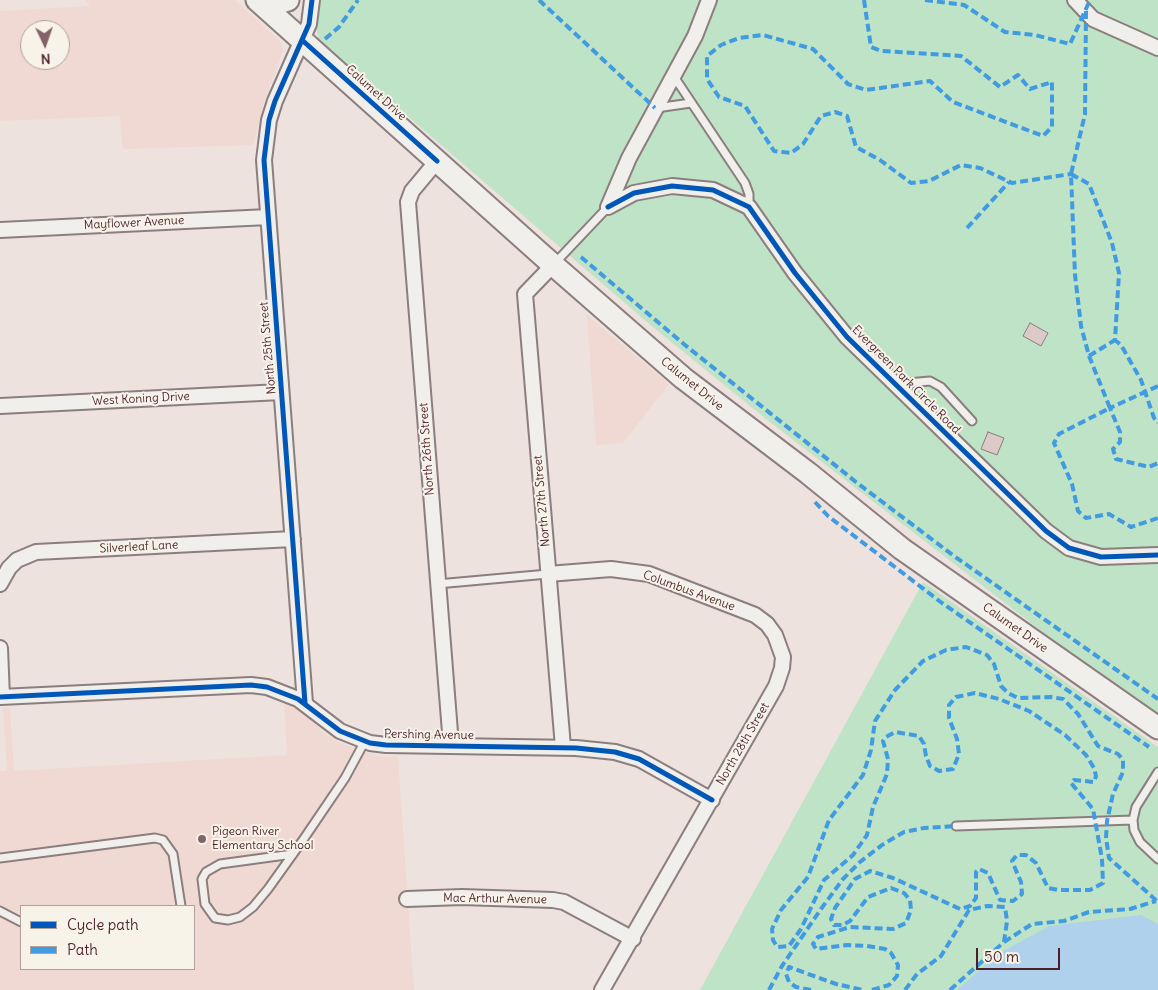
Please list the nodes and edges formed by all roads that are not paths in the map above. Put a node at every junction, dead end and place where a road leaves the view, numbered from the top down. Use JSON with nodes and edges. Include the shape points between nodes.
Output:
{"nodes":[{"id":1,"x":288,"y":0,"type":"edge"},
{"id":2,"x":312,"y":0,"type":"edge"},
{"id":3,"x":709,"y":0,"type":"edge"},
{"id":4,"x":1075,"y":0,"type":"edge"},
{"id":5,"x":261,"y":4,"type":"edge"},
{"id":6,"x":302,"y":40,"type":"junction"},
{"id":7,"x":1158,"y":48,"type":"edge"},
{"id":8,"x":673,"y":74,"type":"junction"},
{"id":9,"x":691,"y":103,"type":"junction"},
{"id":10,"x":655,"y":108,"type":"junction"},
{"id":11,"x":436,"y":161,"type":"junction"},
{"id":12,"x":608,"y":207,"type":"junction"},
{"id":13,"x":749,"y":207,"type":"junction"},
{"id":14,"x":268,"y":217,"type":"junction"},
{"id":15,"x":0,"y":230,"type":"edge"},
{"id":16,"x":553,"y":265,"type":"junction"},
{"id":17,"x":897,"y":387,"type":"junction"},
{"id":18,"x":281,"y":392,"type":"junction"},
{"id":19,"x":0,"y":406,"type":"edge"},
{"id":20,"x":972,"y":421,"type":"dead end"},
{"id":21,"x":293,"y":539,"type":"junction"},
{"id":22,"x":1158,"y":555,"type":"edge"},
{"id":23,"x":548,"y":574,"type":"junction"},
{"id":24,"x":0,"y":584,"type":"edge"},
{"id":25,"x":437,"y":584,"type":"junction"},
{"id":26,"x":767,"y":624,"type":"joint"},
{"id":27,"x":0,"y":648,"type":"edge"},
{"id":28,"x":1,"y":697,"type":"edge"},
{"id":29,"x":305,"y":703,"type":"junction"},
{"id":30,"x":1158,"y":728,"type":"edge"},
{"id":31,"x":365,"y":741,"type":"junction"},
{"id":32,"x":450,"y":745,"type":"junction"},
{"id":33,"x":563,"y":747,"type":"junction"},
{"id":34,"x":1158,"y":772,"type":"edge"},
{"id":35,"x":712,"y":800,"type":"junction"},
{"id":36,"x":1133,"y":820,"type":"junction"},
{"id":37,"x":956,"y":826,"type":"dead end"},
{"id":38,"x":293,"y":854,"type":"junction"},
{"id":39,"x":0,"y":858,"type":"edge"},
{"id":40,"x":1158,"y":859,"type":"edge"},
{"id":41,"x":407,"y":899,"type":"dead end"},
{"id":42,"x":181,"y":905,"type":"edge"},
{"id":43,"x":0,"y":911,"type":"edge"},
{"id":44,"x":20,"y":921,"type":"edge"},
{"id":45,"x":633,"y":939,"type":"junction"},
{"id":46,"x":602,"y":990,"type":"edge"}],
"edges":[{"from":1,"to":5,"type":"main road"},
{"from":2,"to":6,"type":"street","name":"North 25th Street","via":[[311,17]]},
{"from":3,"to":8,"type":"street","name":"Evergreen Park Circle Road","via":[[695,36]]},
{"from":4,"to":7,"type":"street","via":[[1093,19]]},
{"from":5,"to":6,"type":"main road","name":"Calumet Drive"},
{"from":6,"to":11,"type":"main road","name":"Calumet Drive"},
{"from":6,"to":14,"type":"street","name":"North 25th Street","via":[[269,120],[264,160]]},
{"from":8,"to":9,"type":"lane"},
{"from":8,"to":10,"type":"street","name":"Evergreen Park Circle Road"},
{"from":9,"to":10,"type":"lane"},
{"from":9,"to":13,"type":"lane","via":[[745,183]]},
{"from":10,"to":12,"type":"street","name":"Evergreen Park Circle Road"},
{"from":11,"to":16,"type":"main road","name":"Calumet Drive"},
{"from":11,"to":25,"type":"street","name":"North 26th Street","via":[[412,191],[408,202]]},
{"from":12,"to":13,"type":"street","name":"Evergreen Park Circle Road","via":[[634,193],[672,186],[713,190]]},
{"from":12,"to":16,"type":"lane","name":"Evergreen Park Circle Road"},
{"from":13,"to":17,"type":"street","name":"Evergreen Park Circle Road","via":[[795,273],[847,337]]},
{"from":14,"to":15,"type":"street","name":"Mayflower Avenue"},
{"from":14,"to":18,"type":"street","name":"North 25th Street"},
{"from":16,"to":23,"type":"street","name":"North 27th Street","via":[[525,294]]},
{"from":16,"to":30,"type":"main road","name":"Calumet Drive","via":[[683,378],[902,549]]},
{"from":17,"to":20,"type":"lane","via":[[930,381],[941,387]]},
{"from":17,"to":22,"type":"street","name":"Evergreen Park Circle Road","via":[[1046,531],[1069,548],[1101,557]]},
{"from":18,"to":19,"type":"street","name":"West Koning Drive"},
{"from":18,"to":21,"type":"street","name":"North 25th Street"},
{"from":21,"to":24,"type":"street","name":"Silverleaf Lane","via":[[36,552],[16,560]]},
{"from":21,"to":29,"type":"street","name":"North 25th Street"},
{"from":23,"to":25,"type":"lane"},
{"from":23,"to":26,"type":"street","name":"Columbus Avenue","via":[[612,569],[649,574],[754,615]]},
{"from":23,"to":33,"type":"street","name":"North 27th Street"},
{"from":25,"to":32,"type":"street","name":"North 26th Street"},
{"from":26,"to":35,"type":"street","name":"North 28th Street","via":[[783,657],[780,679]]},
{"from":27,"to":28,"type":"street"},
{"from":28,"to":29,"type":"street","name":"Pershing Avenue","via":[[251,685],[283,692]]},
{"from":29,"to":31,"type":"street","name":"Pershing Avenue","via":[[340,731]]},
{"from":31,"to":32,"type":"street","name":"Pershing Avenue","via":[[386,745]]},
{"from":31,"to":38,"type":"lane","via":[[345,778]]},
{"from":32,"to":33,"type":"street","name":"Pershing Avenue"},
{"from":33,"to":35,"type":"street","name":"Pershing Avenue","via":[[626,754]]},
{"from":34,"to":36,"type":"lane","via":[[1136,807]]},
{"from":35,"to":45,"type":"street","name":"North 28th Street"},
{"from":36,"to":37,"type":"lane"},
{"from":36,"to":40,"type":"lane","via":[[1140,842]]},
{"from":38,"to":38,"type":"lane","via":[[220,864],[206,872],[202,879],[205,904],[215,918],[228,920],[240,917],[268,889]]},
{"from":39,"to":42,"type":"lane","via":[[155,838],[164,840],[173,854]]},
{"from":41,"to":45,"type":"street","name":"Mac Arthur Avenue","via":[[553,900],[564,902]]},
{"from":43,"to":44,"type":"lane"},
{"from":45,"to":46,"type":"street","name":"North 28th Street"}]}
